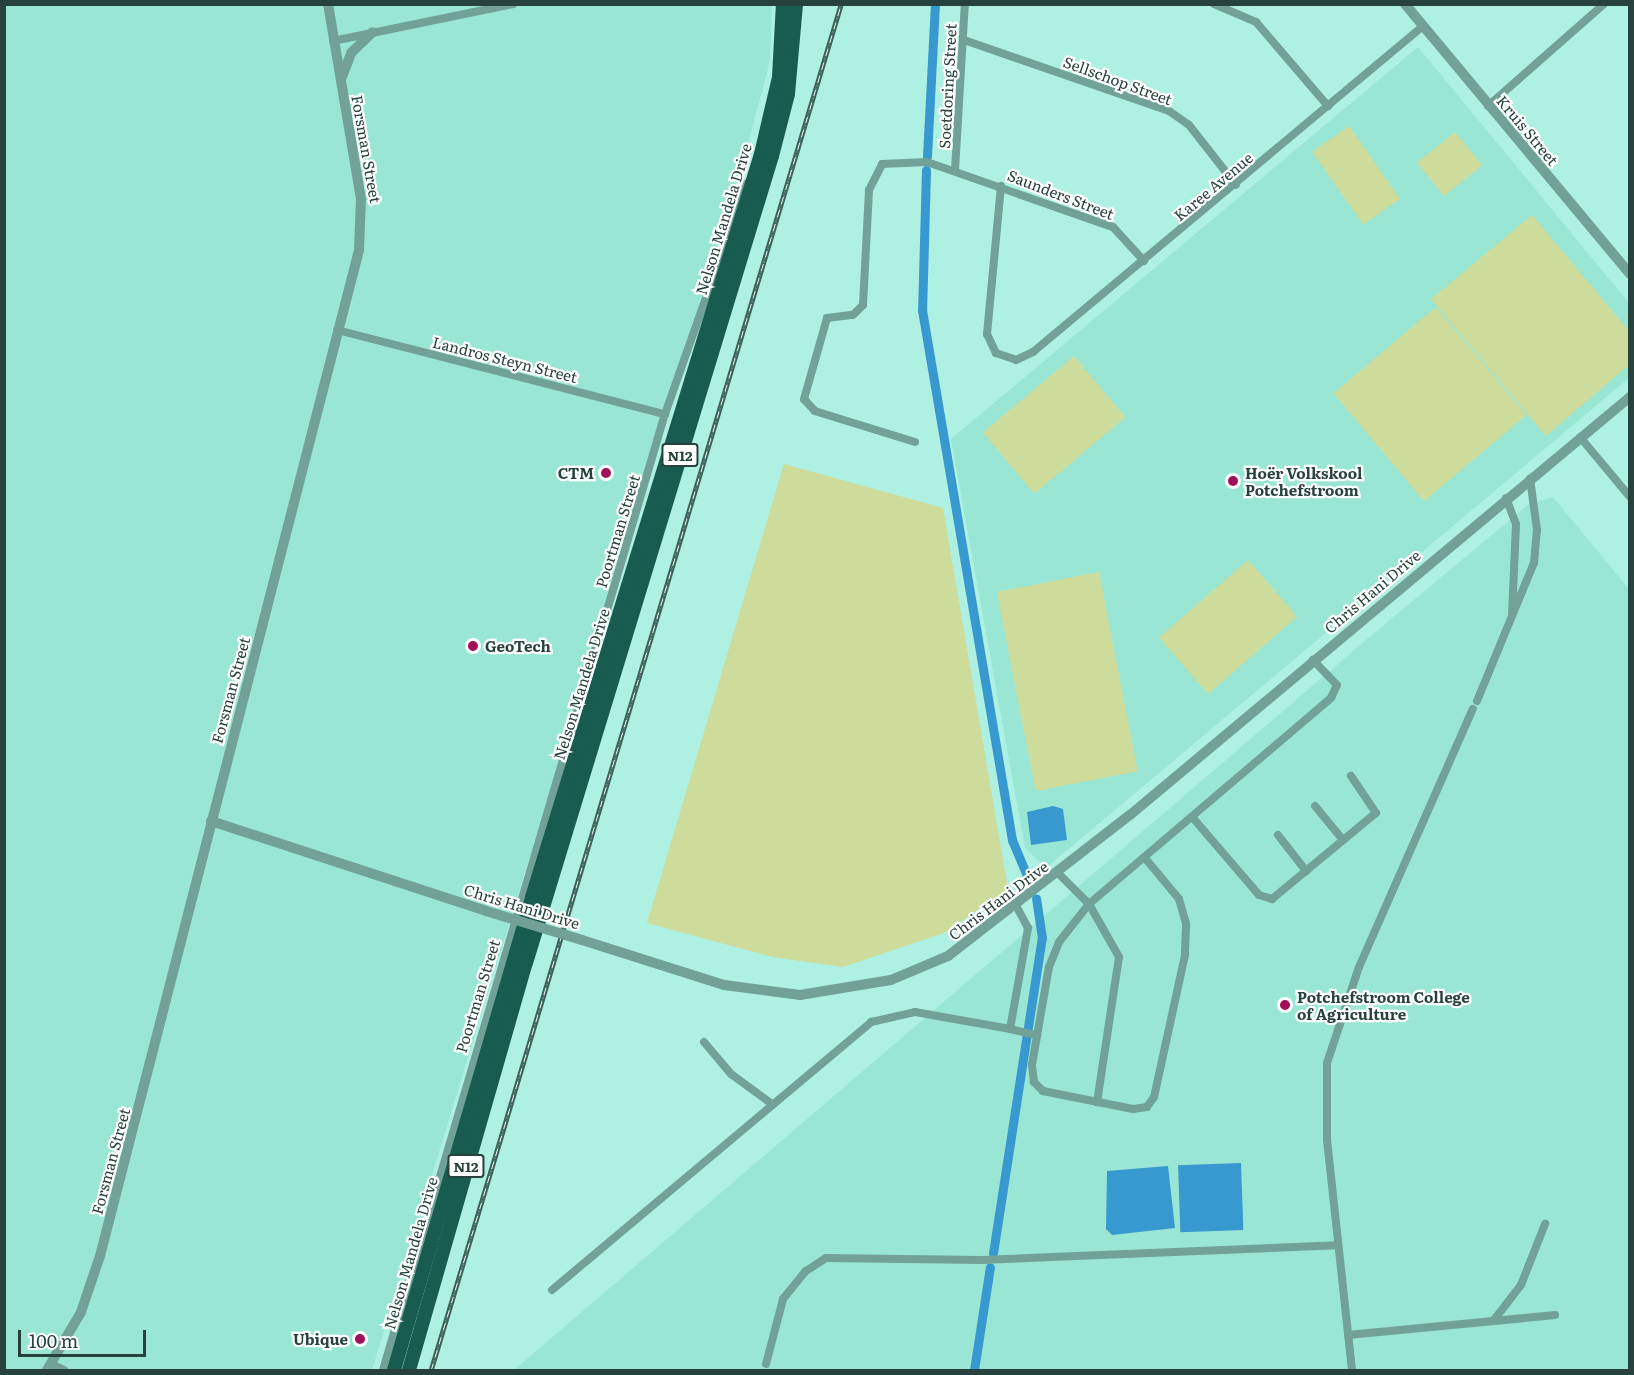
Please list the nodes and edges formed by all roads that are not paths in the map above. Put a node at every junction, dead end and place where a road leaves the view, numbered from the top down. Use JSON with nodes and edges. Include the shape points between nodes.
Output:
{"nodes":[{"id":1,"x":328,"y":4,"type":"edge"},
{"id":2,"x":513,"y":4,"type":"edge"},
{"id":3,"x":783,"y":4,"type":"edge"},
{"id":4,"x":796,"y":4,"type":"edge"},
{"id":5,"x":965,"y":4,"type":"edge"},
{"id":6,"x":1214,"y":4,"type":"edge"},
{"id":7,"x":1405,"y":4,"type":"edge"},
{"id":8,"x":1604,"y":4,"type":"edge"},
{"id":9,"x":1423,"y":26,"type":"junction"},
{"id":10,"x":373,"y":32,"type":"junction"},
{"id":11,"x":964,"y":39,"type":"junction"},
{"id":12,"x":333,"y":41,"type":"junction"},
{"id":13,"x":340,"y":85,"type":"junction"},
{"id":14,"x":1328,"y":106,"type":"junction"},
{"id":15,"x":1488,"y":106,"type":"junction"},
{"id":16,"x":761,"y":154,"type":"junction"},
{"id":17,"x":955,"y":170,"type":"junction"},
{"id":18,"x":1236,"y":185,"type":"junction"},
{"id":19,"x":1001,"y":186,"type":"junction"},
{"id":20,"x":1144,"y":261,"type":"junction"},
{"id":21,"x":1629,"y":274,"type":"edge"},
{"id":22,"x":337,"y":330,"type":"junction"},
{"id":23,"x":1629,"y":398,"type":"edge"},
{"id":24,"x":665,"y":414,"type":"junction"},
{"id":25,"x":1581,"y":437,"type":"junction"},
{"id":26,"x":915,"y":442,"type":"dead end"},
{"id":27,"x":1530,"y":478,"type":"junction"},
{"id":28,"x":1629,"y":497,"type":"edge"},
{"id":29,"x":1506,"y":498,"type":"junction"},
{"id":30,"x":1510,"y":630,"type":"junction"},
{"id":31,"x":1313,"y":660,"type":"junction"},
{"id":32,"x":1351,"y":776,"type":"dead end"},
{"id":33,"x":1315,"y":806,"type":"dead end"},
{"id":34,"x":1193,"y":818,"type":"junction"},
{"id":35,"x":211,"y":821,"type":"junction"},
{"id":36,"x":1278,"y":835,"type":"dead end"},
{"id":37,"x":1343,"y":840,"type":"junction"},
{"id":38,"x":1144,"y":858,"type":"junction"},
{"id":39,"x":1306,"y":871,"type":"junction"},
{"id":40,"x":1058,"y":873,"type":"junction"},
{"id":41,"x":1089,"y":904,"type":"junction"},
{"id":42,"x":1017,"y":907,"type":"junction"},
{"id":43,"x":1010,"y":1029,"type":"junction"},
{"id":44,"x":1030,"y":1033,"type":"junction"},
{"id":45,"x":704,"y":1042,"type":"dead end"},
{"id":46,"x":1097,"y":1102,"type":"junction"},
{"id":47,"x":772,"y":1104,"type":"junction"},
{"id":48,"x":1545,"y":1224,"type":"dead end"},
{"id":49,"x":1338,"y":1245,"type":"junction"},
{"id":50,"x":552,"y":1290,"type":"dead end"},
{"id":51,"x":1555,"y":1315,"type":"dead end"},
{"id":52,"x":1493,"y":1320,"type":"junction"},
{"id":53,"x":1348,"y":1335,"type":"junction"},
{"id":54,"x":766,"y":1364,"type":"dead end"},
{"id":55,"x":50,"y":1368,"type":"edge"},
{"id":56,"x":64,"y":1371,"type":"edge"},
{"id":57,"x":383,"y":1371,"type":"edge"},
{"id":58,"x":394,"y":1371,"type":"edge"},
{"id":59,"x":409,"y":1371,"type":"edge"},
{"id":60,"x":1352,"y":1371,"type":"edge"}],
"edges":[{"from":1,"to":12,"type":"street","name":"Forsman Street"},
{"from":2,"to":10,"type":"street"},
{"from":3,"to":16,"type":"highway","name":"Nelson Mandela Drive","number":"N12","via":[[779,77]]},
{"from":4,"to":59,"type":"highway","name":"Nelson Mandela Drive","number":"N12","via":[[788,94],[772,156],[520,986]]},
{"from":5,"to":11,"type":"street","name":"Soetdoring Street"},
{"from":6,"to":14,"type":"street","via":[[1256,22]]},
{"from":7,"to":9,"type":"street","name":"Kruis Street"},
{"from":8,"to":15,"type":"street"},
{"from":9,"to":14,"type":"street","name":"Karee Avenue"},
{"from":9,"to":15,"type":"street","name":"Kruis Street"},
{"from":10,"to":12,"type":"street"},
{"from":10,"to":13,"type":"street","via":[[351,53]]},
{"from":11,"to":17,"type":"street","name":"Soetdoring Street"},
{"from":11,"to":18,"type":"street","name":"Sellschop Street","via":[[1169,111],[1189,125]]},
{"from":12,"to":13,"type":"street","name":"Forsman Street"},
{"from":13,"to":22,"type":"street","name":"Forsman Street","via":[[363,215]]},
{"from":14,"to":18,"type":"street","name":"Karee Avenue"},
{"from":15,"to":21,"type":"street","name":"Kruis Street"},
{"from":16,"to":24,"type":"street","name":"Poortman Street","via":[[730,219]]},
{"from":16,"to":58,"type":"highway","name":"Nelson Mandela Drive","number":"N12","via":[[532,897]]},
{"from":17,"to":19,"type":"street","name":"Saunders Street"},
{"from":17,"to":26,"type":"street","name":"Saunders Street","via":[[892,161],[875,172],[869,190],[863,304],[853,315],[827,318],[804,389],[804,399],[814,411]]},
{"from":18,"to":20,"type":"street","name":"Karee Avenue"},
{"from":19,"to":20,"type":"street","name":"Saunders Street","via":[[1113,227]]},
{"from":19,"to":20,"type":"street","name":"Karee Avenue","via":[[987,334],[996,353],[1016,360],[1034,352]]},
{"from":22,"to":24,"type":"street","name":"Landros Steyn Street"},
{"from":22,"to":35,"type":"street","name":"Forsman Street"},
{"from":23,"to":25,"type":"street","name":"Chris Hani Drive"},
{"from":24,"to":57,"type":"street","name":"Poortman Street"},
{"from":25,"to":27,"type":"street","name":"Chris Hani Drive"},
{"from":25,"to":28,"type":"street"},
{"from":27,"to":29,"type":"street","name":"Chris Hani Drive"},
{"from":27,"to":30,"type":"street","via":[[1537,530],[1534,563]]},
{"from":29,"to":30,"type":"street","via":[[1517,541]]},
{"from":29,"to":31,"type":"street","name":"Chris Hani Drive"},
{"from":30,"to":49,"type":"street","via":[[1359,967],[1327,1063],[1324,1101]]},
{"from":31,"to":34,"type":"street","via":[[1334,681],[1335,693]]},
{"from":31,"to":40,"type":"street","name":"Chris Hani Drive"},
{"from":32,"to":37,"type":"street","via":[[1377,809]]},
{"from":33,"to":37,"type":"street"},
{"from":34,"to":38,"type":"street"},
{"from":34,"to":39,"type":"street","via":[[1265,901]]},
{"from":35,"to":42,"type":"street","name":"Chris Hani Drive","bridge":true,"via":[[724,985],[800,995],[836,993],[922,968]]},
{"from":35,"to":55,"type":"street","name":"Forsman Street","via":[[100,1256],[81,1312]]},
{"from":36,"to":39,"type":"street"},
{"from":37,"to":39,"type":"street"},
{"from":38,"to":41,"type":"street"},
{"from":38,"to":46,"type":"street","via":[[1185,911],[1185,955],[1178,997],[1150,1103],[1140,1109]]},
{"from":40,"to":41,"type":"street"},
{"from":40,"to":42,"type":"street","name":"Chris Hani Drive"},
{"from":41,"to":44,"type":"street","via":[[1052,957]]},
{"from":41,"to":46,"type":"street","via":[[1114,942],[1120,965]]},
{"from":42,"to":43,"type":"street","via":[[1028,928]]},
{"from":43,"to":44,"type":"street"},
{"from":43,"to":47,"type":"street","via":[[915,1012],[890,1014],[859,1030]]},
{"from":44,"to":46,"type":"street","via":[[1032,1075],[1037,1087]]},
{"from":45,"to":47,"type":"street","via":[[731,1074]]},
{"from":47,"to":50,"type":"street"},
{"from":48,"to":52,"type":"street","via":[[1517,1292]]},
{"from":49,"to":53,"type":"street"},
{"from":49,"to":54,"type":"street","via":[[1006,1259],[826,1258],[806,1271],[783,1299]]},
{"from":51,"to":52,"type":"street"},
{"from":52,"to":53,"type":"street"},
{"from":53,"to":60,"type":"street"},
{"from":55,"to":56,"type":"street"}]}
